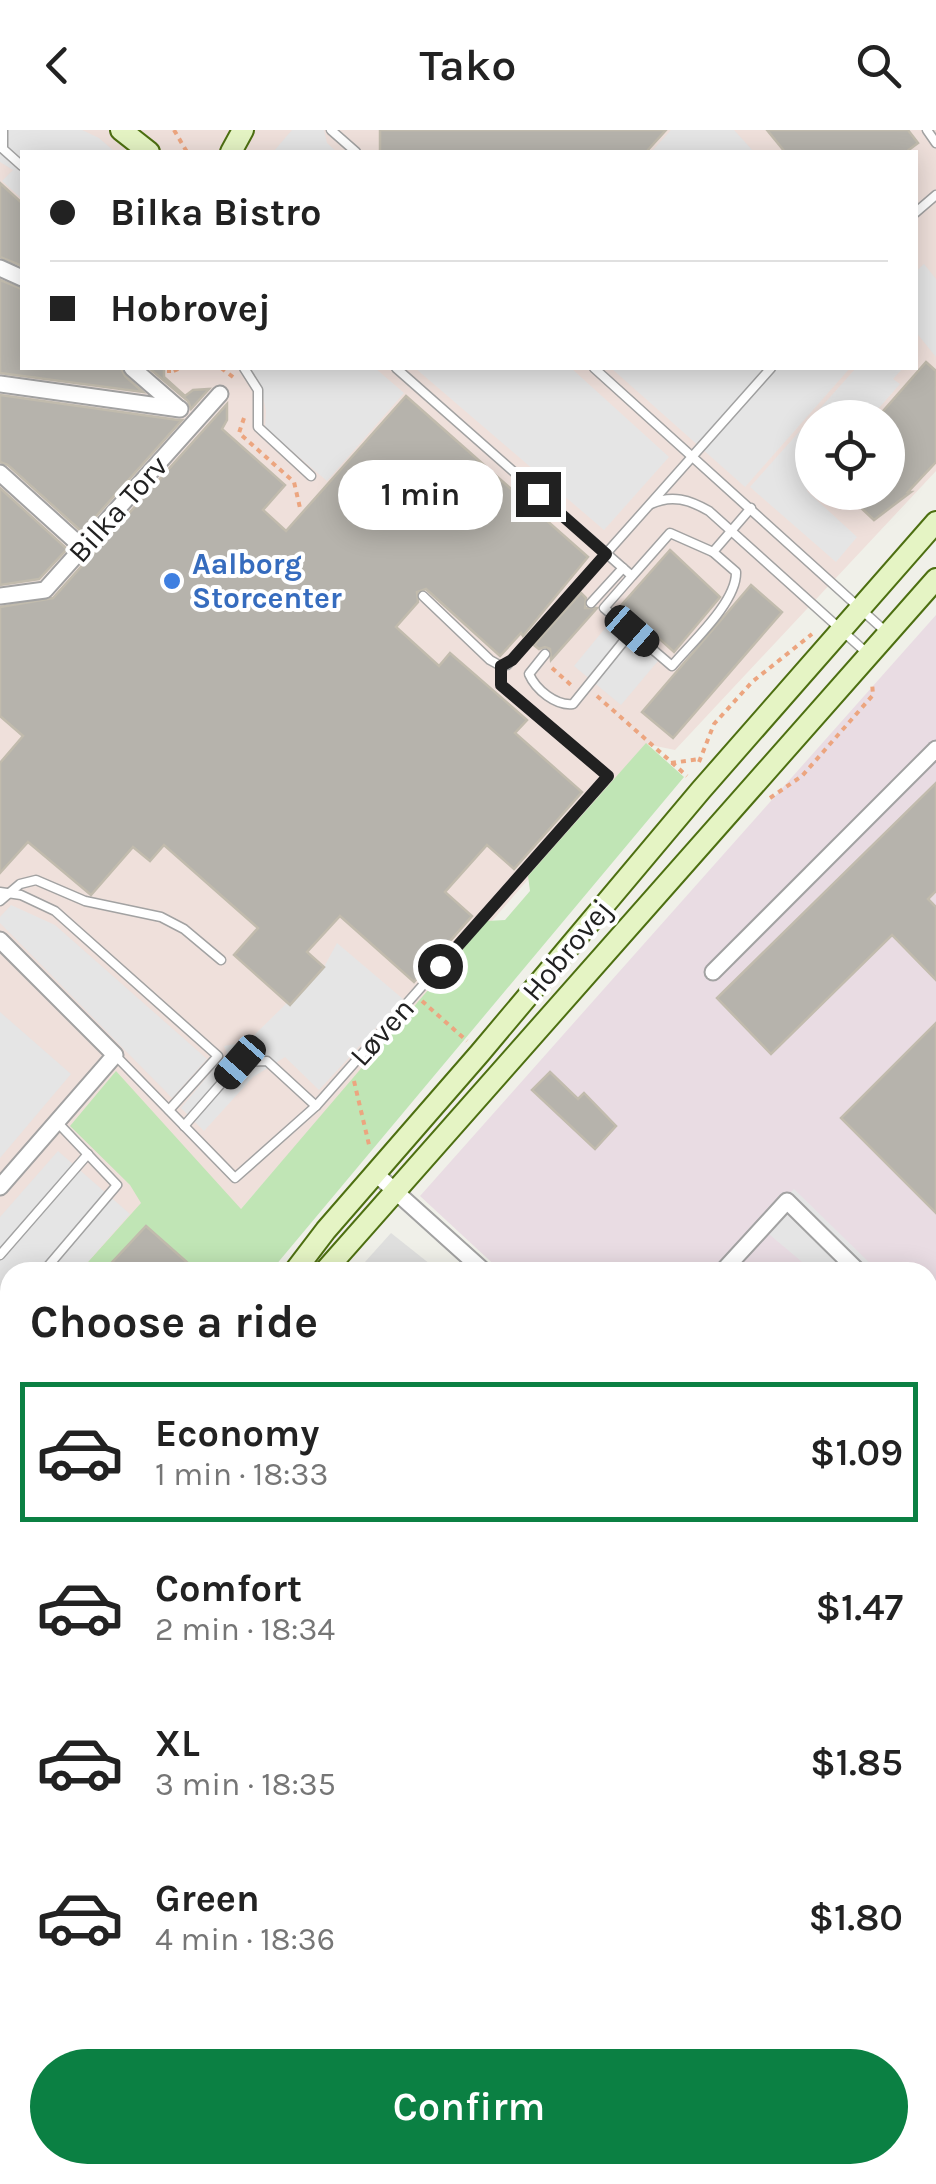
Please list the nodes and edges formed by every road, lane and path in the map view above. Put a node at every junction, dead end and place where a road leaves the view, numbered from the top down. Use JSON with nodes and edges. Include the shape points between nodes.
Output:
{"nodes":[{"id":1,"x":3,"y":130,"type":"edge"},
{"id":2,"x":121,"y":130,"type":"edge"},
{"id":3,"x":331,"y":130,"type":"edge"},
{"id":4,"x":927,"y":130,"type":"edge"},
{"id":5,"x":936,"y":143,"type":"edge"},
{"id":6,"x":146,"y":150,"type":"edge"},
{"id":7,"x":354,"y":150,"type":"edge"},
{"id":8,"x":20,"y":164,"type":"edge"},
{"id":9,"x":134,"y":370,"type":"edge"},
{"id":10,"x":245,"y":370,"type":"edge"},
{"id":11,"x":398,"y":370,"type":"edge"},
{"id":12,"x":596,"y":370,"type":"edge"},
{"id":13,"x":769,"y":370,"type":"edge"},
{"id":14,"x":0,"y":384,"type":"edge"},
{"id":15,"x":220,"y":394,"type":"dead end"},
{"id":16,"x":692,"y":456,"type":"junction"},
{"id":17,"x":0,"y":474,"type":"edge"},
{"id":18,"x":311,"y":476,"type":"dead end"},
{"id":19,"x":647,"y":506,"type":"junction"},
{"id":20,"x":750,"y":508,"type":"junction"},
{"id":21,"x":936,"y":522,"type":"edge"},
{"id":22,"x":732,"y":530,"type":"junction"},
{"id":23,"x":84,"y":548,"type":"junction"},
{"id":24,"x":713,"y":552,"type":"junction"},
{"id":25,"x":606,"y":554,"type":"junction"},
{"id":26,"x":623,"y":568,"type":"junction"},
{"id":27,"x":632,"y":576,"type":"junction"},
{"id":28,"x":936,"y":579,"type":"edge"},
{"id":29,"x":0,"y":596,"type":"edge"},
{"id":30,"x":422,"y":596,"type":"dead end"},
{"id":31,"x":592,"y":602,"type":"dead end"},
{"id":32,"x":861,"y":606,"type":"junction"},
{"id":33,"x":842,"y":629,"type":"junction"},
{"id":34,"x":632,"y":631,"type":"junction"},
{"id":35,"x":888,"y":634,"type":"junction"},
{"id":36,"x":545,"y":654,"type":"dead end"},
{"id":37,"x":868,"y":654,"type":"junction"},
{"id":38,"x":501,"y":666,"type":"junction"},
{"id":39,"x":630,"y":727,"type":"dead end"},
{"id":40,"x":936,"y":749,"type":"edge"},
{"id":41,"x":700,"y":759,"type":"junction"},
{"id":42,"x":672,"y":763,"type":"junction"},
{"id":43,"x":760,"y":802,"type":"dead end"},
{"id":44,"x":2,"y":896,"type":"edge"},
{"id":45,"x":0,"y":940,"type":"edge"},
{"id":46,"x":221,"y":960,"type":"dead end"},
{"id":47,"x":713,"y":972,"type":"dead end"},
{"id":48,"x":414,"y":994,"type":"junction"},
{"id":49,"x":480,"y":1053,"type":"junction"},
{"id":50,"x":115,"y":1055,"type":"junction"},
{"id":51,"x":350,"y":1066,"type":"junction"},
{"id":52,"x":316,"y":1106,"type":"junction"},
{"id":53,"x":169,"y":1110,"type":"junction"},
{"id":54,"x":57,"y":1122,"type":"junction"},
{"id":55,"x":184,"y":1126,"type":"junction"},
{"id":56,"x":88,"y":1154,"type":"junction"},
{"id":57,"x":375,"y":1173,"type":"junction"},
{"id":58,"x":0,"y":1187,"type":"edge"},
{"id":59,"x":395,"y":1192,"type":"junction"},
{"id":60,"x":0,"y":1255,"type":"edge"},
{"id":61,"x":52,"y":1262,"type":"edge"},
{"id":62,"x":302,"y":1262,"type":"edge"},
{"id":63,"x":333,"y":1262,"type":"edge"},
{"id":64,"x":475,"y":1262,"type":"edge"},
{"id":65,"x":731,"y":1262,"type":"edge"},
{"id":66,"x":849,"y":1262,"type":"edge"}],
"edges":[{"from":1,"to":8,"type":"lane","via":[[3,148]]},
{"from":2,"to":6,"type":"main road"},
{"from":3,"to":7,"type":"lane"},
{"from":4,"to":5,"type":"lane"},
{"from":9,"to":14,"type":"street","via":[[180,410]]},
{"from":10,"to":18,"type":"lane","via":[[258,390],[258,427]]},
{"from":11,"to":25,"type":"lane"},
{"from":12,"to":16,"type":"lane"},
{"from":13,"to":16,"type":"lane"},
{"from":15,"to":23,"type":"street","name":"Bilka Torv"},
{"from":16,"to":19,"type":"lane"},
{"from":16,"to":20,"type":"lane"},
{"from":17,"to":23,"type":"street"},
{"from":19,"to":22,"type":"lane","via":[[690,500]]},
{"from":19,"to":25,"type":"lane"},
{"from":20,"to":22,"type":"lane"},
{"from":20,"to":32,"type":"lane"},
{"from":21,"to":32,"type":"main road","name":"Hobrovej"},
{"from":22,"to":24,"type":"lane"},
{"from":22,"to":33,"type":"lane"},
{"from":23,"to":29,"type":"street","name":"Bilka Torv","via":[[45,590]]},
{"from":24,"to":27,"type":"lane","via":[[670,533]]},
{"from":24,"to":34,"type":"lane","via":[[736,572],[731,594],[672,666]]},
{"from":25,"to":26,"type":"lane"},
{"from":25,"to":38,"type":"lane"},
{"from":26,"to":27,"type":"lane"},
{"from":26,"to":31,"type":"lane"},
{"from":27,"to":34,"type":"lane","via":[[604,608]]},
{"from":28,"to":35,"type":"main road","name":"Hobrovej"},
{"from":30,"to":38,"type":"lane"},
{"from":32,"to":33,"type":"main road","name":"Hobrovej"},
{"from":32,"to":35,"type":"lane"},
{"from":33,"to":37,"type":"lane"},
{"from":33,"to":41,"type":"path","via":[[807,635],[752,682],[714,724]]},
{"from":33,"to":49,"type":"main road","name":"Hobrovej"},
{"from":34,"to":36,"type":"lane","via":[[573,704],[552,699],[532,682],[528,674]]},
{"from":35,"to":37,"type":"main road","name":"Hobrovej"},
{"from":37,"to":43,"type":"path","via":[[874,695],[802,776]]},
{"from":37,"to":59,"type":"main road","name":"Hobrovej"},
{"from":38,"to":48,"type":"lane","name":"Løven","via":[[501,685],[608,776]]},
{"from":39,"to":42,"type":"path"},
{"from":40,"to":47,"type":"street"},
{"from":41,"to":42,"type":"path"},
{"from":41,"to":42,"type":"path","via":[[691,780]]},
{"from":44,"to":46,"type":"lane","via":[[36,880],[84,901],[144,912],[184,928]]},
{"from":44,"to":53,"type":"lane","via":[[21,895],[55,911],[218,1056]]},
{"from":45,"to":50,"type":"street","name":"Løven"},
{"from":48,"to":49,"type":"path"},
{"from":48,"to":51,"type":"lane","name":"Løven"},
{"from":49,"to":57,"type":"main road","name":"Hobrovej"},
{"from":50,"to":53,"type":"lane","name":"Løven"},
{"from":50,"to":54,"type":"street"},
{"from":51,"to":52,"type":"lane","name":"Løven"},
{"from":51,"to":57,"type":"path"},
{"from":52,"to":55,"type":"lane","via":[[267,1061],[240,1062]]},
{"from":52,"to":55,"type":"lane","name":"Løven","via":[[236,1178]]},
{"from":53,"to":55,"type":"lane","name":"Løven"},
{"from":54,"to":56,"type":"lane"},
{"from":54,"to":58,"type":"street"},
{"from":56,"to":60,"type":"lane"},
{"from":56,"to":61,"type":"lane","via":[[117,1186]]},
{"from":57,"to":59,"type":"street"},
{"from":57,"to":62,"type":"main road","name":"Hobrovej"},
{"from":59,"to":63,"type":"main road","name":"Hobrovej"},
{"from":59,"to":64,"type":"street"},
{"from":65,"to":66,"type":"street","via":[[786,1201]]}]}
